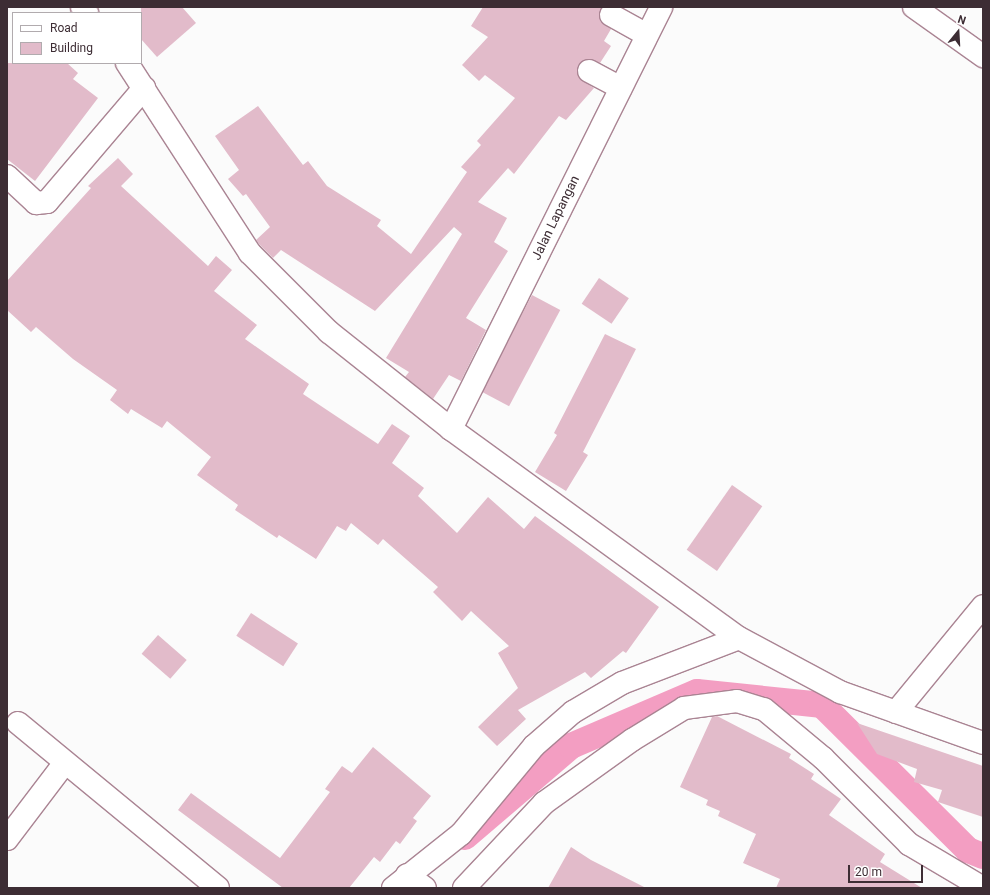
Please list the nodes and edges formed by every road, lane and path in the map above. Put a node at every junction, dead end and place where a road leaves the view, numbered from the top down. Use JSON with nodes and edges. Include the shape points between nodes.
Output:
{"nodes":[{"id":1,"x":661,"y":7,"type":"edge"},
{"id":2,"x":914,"y":7,"type":"edge"},
{"id":3,"x":611,"y":15,"type":"dead end"},
{"id":4,"x":647,"y":36,"type":"junction"},
{"id":5,"x":983,"y":56,"type":"edge"},
{"id":6,"x":128,"y":64,"type":"edge"},
{"id":7,"x":590,"y":71,"type":"dead end"},
{"id":8,"x":621,"y":88,"type":"junction"},
{"id":9,"x":147,"y":93,"type":"junction"},
{"id":10,"x":7,"y":176,"type":"edge"},
{"id":11,"x":451,"y":429,"type":"junction"},
{"id":12,"x":983,"y":606,"type":"edge"},
{"id":13,"x":739,"y":638,"type":"junction"},
{"id":14,"x":896,"y":712,"type":"junction"},
{"id":15,"x":18,"y":723,"type":"dead end"},
{"id":16,"x":983,"y":743,"type":"edge"},
{"id":17,"x":64,"y":764,"type":"junction"},
{"id":18,"x":7,"y":840,"type":"edge"},
{"id":19,"x":410,"y":883,"type":"edge"},
{"id":20,"x":218,"y":888,"type":"edge"},
{"id":21,"x":464,"y":888,"type":"edge"},
{"id":22,"x":983,"y":888,"type":"edge"}],
"edges":[{"from":1,"to":4,"type":"street","name":"Jalan Lapangan"},
{"from":2,"to":5,"type":"street"},
{"from":3,"to":4,"type":"street"},
{"from":4,"to":8,"type":"street","name":"Jalan Lapangan"},
{"from":6,"to":9,"type":"street"},
{"from":7,"to":8,"type":"street"},
{"from":8,"to":11,"type":"street","name":"Jalan Lapangan"},
{"from":9,"to":10,"type":"street","via":[[47,202],[36,203]]},
{"from":9,"to":11,"type":"street","via":[[250,253],[329,332]]},
{"from":11,"to":13,"type":"street"},
{"from":12,"to":14,"type":"street"},
{"from":13,"to":14,"type":"street","via":[[840,692]]},
{"from":13,"to":19,"type":"street","via":[[622,683],[572,712],[534,746],[461,834]]},
{"from":14,"to":16,"type":"street"},
{"from":15,"to":17,"type":"street"},
{"from":17,"to":18,"type":"street"},
{"from":17,"to":20,"type":"street"},
{"from":21,"to":22,"type":"street","via":[[544,803],[632,740],[684,708],[737,701],[764,709],[823,758],[909,844]]}]}
